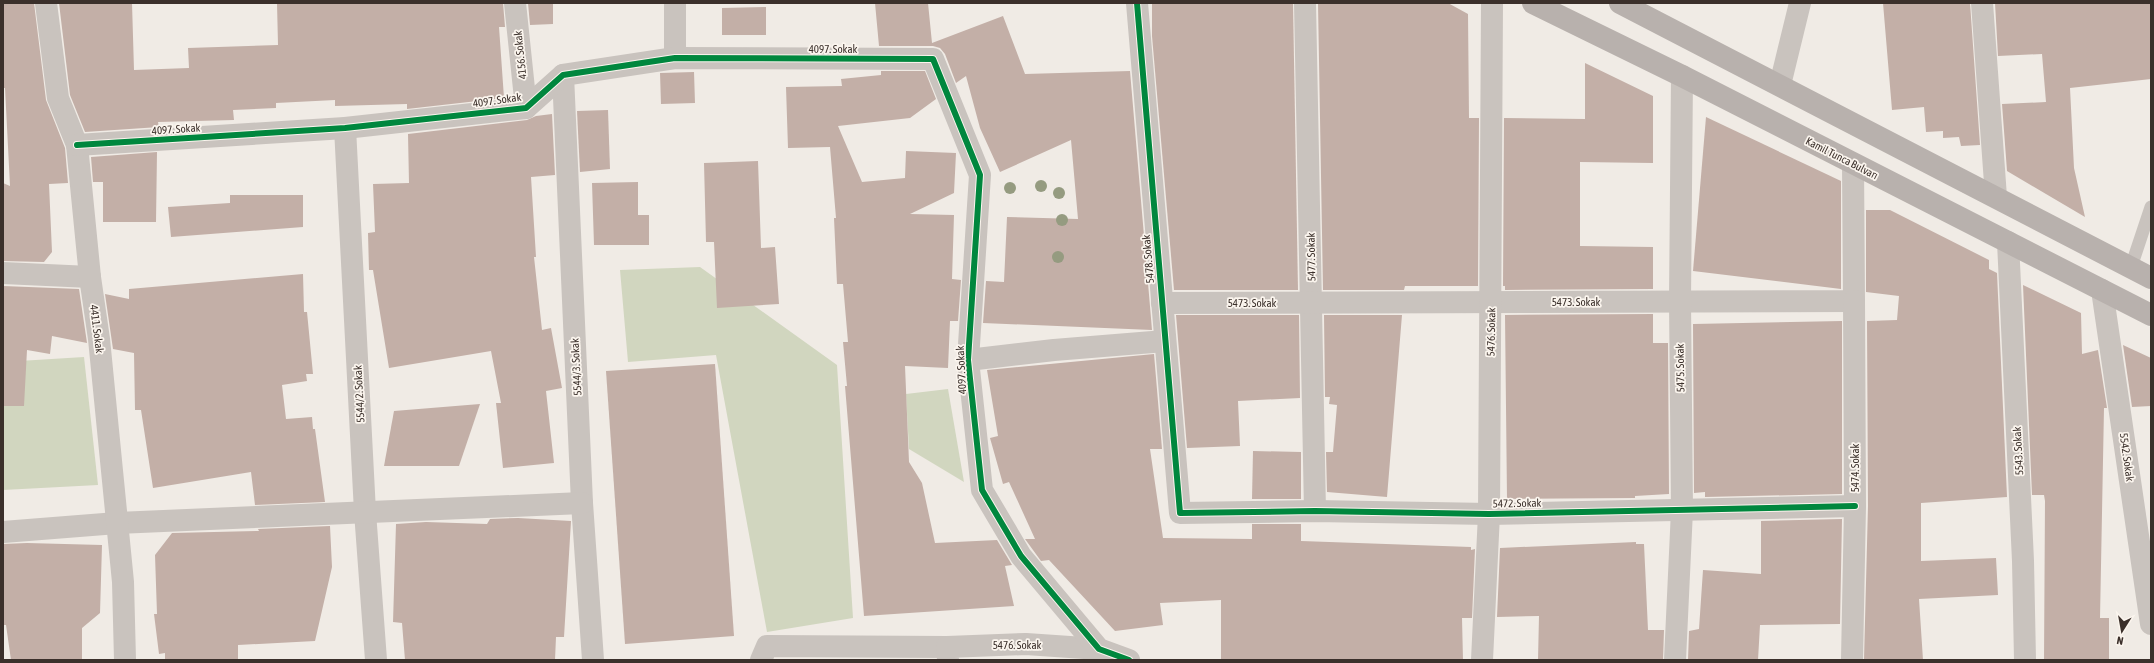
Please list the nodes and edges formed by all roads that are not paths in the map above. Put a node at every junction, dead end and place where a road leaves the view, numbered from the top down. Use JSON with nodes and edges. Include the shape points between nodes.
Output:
{"nodes":[{"id":1,"x":46,"y":3,"type":"edge"},
{"id":2,"x":515,"y":3,"type":"edge"},
{"id":3,"x":675,"y":3,"type":"edge"},
{"id":4,"x":1137,"y":3,"type":"edge"},
{"id":5,"x":1305,"y":3,"type":"edge"},
{"id":6,"x":1492,"y":3,"type":"edge"},
{"id":7,"x":1533,"y":3,"type":"edge"},
{"id":8,"x":1620,"y":3,"type":"edge"},
{"id":9,"x":1800,"y":3,"type":"edge"},
{"id":10,"x":1982,"y":3,"type":"edge"},
{"id":11,"x":675,"y":58,"type":"junction"},
{"id":12,"x":563,"y":74,"type":"junction"},
{"id":13,"x":1682,"y":76,"type":"junction"},
{"id":14,"x":1780,"y":85,"type":"junction"},
{"id":15,"x":526,"y":108,"type":"junction"},
{"id":16,"x":345,"y":128,"type":"junction"},
{"id":17,"x":77,"y":145,"type":"junction"},
{"id":18,"x":1853,"y":164,"type":"junction"},
{"id":19,"x":1996,"y":197,"type":"junction"},
{"id":20,"x":2151,"y":207,"type":"edge"},
{"id":21,"x":2008,"y":242,"type":"junction"},
{"id":22,"x":2131,"y":267,"type":"junction"},
{"id":23,"x":3,"y":273,"type":"edge"},
{"id":24,"x":90,"y":277,"type":"junction"},
{"id":25,"x":2151,"y":278,"type":"edge"},
{"id":26,"x":2102,"y":290,"type":"junction"},
{"id":27,"x":1680,"y":301,"type":"junction"},
{"id":28,"x":1854,"y":301,"type":"junction"},
{"id":29,"x":1312,"y":302,"type":"junction"},
{"id":30,"x":1492,"y":302,"type":"junction"},
{"id":31,"x":1162,"y":303,"type":"junction"},
{"id":32,"x":2151,"y":315,"type":"edge"},
{"id":33,"x":1165,"y":341,"type":"junction"},
{"id":34,"x":968,"y":360,"type":"junction"},
{"id":35,"x":582,"y":503,"type":"junction"},
{"id":36,"x":1855,"y":506,"type":"junction"},
{"id":37,"x":1682,"y":510,"type":"junction"},
{"id":38,"x":365,"y":512,"type":"junction"},
{"id":39,"x":1316,"y":512,"type":"junction"},
{"id":40,"x":1180,"y":513,"type":"joint"},
{"id":41,"x":1489,"y":514,"type":"junction"},
{"id":42,"x":117,"y":523,"type":"junction"},
{"id":43,"x":3,"y":532,"type":"edge"},
{"id":44,"x":2151,"y":624,"type":"edge"},
{"id":45,"x":1099,"y":649,"type":"junction"},
{"id":46,"x":947,"y":654,"type":"edge"},
{"id":47,"x":766,"y":655,"type":"edge"},
{"id":48,"x":125,"y":660,"type":"edge"},
{"id":49,"x":376,"y":660,"type":"edge"},
{"id":50,"x":593,"y":660,"type":"edge"},
{"id":51,"x":1129,"y":660,"type":"edge"},
{"id":52,"x":1482,"y":660,"type":"edge"},
{"id":53,"x":1675,"y":660,"type":"edge"},
{"id":54,"x":1852,"y":660,"type":"edge"},
{"id":55,"x":2025,"y":660,"type":"edge"}],
"edges":[{"from":1,"to":17,"type":"street","name":"4411. Sokak","via":[[58,98]]},
{"from":2,"to":15,"type":"street","name":"4156. Sokak"},
{"from":3,"to":11,"type":"street"},
{"from":4,"to":31,"type":"street","name":"5478. Sokak"},
{"from":5,"to":29,"type":"street","name":"5477. Sokak"},
{"from":6,"to":30,"type":"street","name":"5476. Sokak"},
{"from":7,"to":13,"type":"main road","name":"Kamil Tunca Bulvarı"},
{"from":8,"to":14,"type":"main road"},
{"from":9,"to":14,"type":"street"},
{"from":10,"to":19,"type":"street"},
{"from":11,"to":12,"type":"street","name":"4097. Sokak"},
{"from":11,"to":34,"type":"street","name":"4097. Sokak","via":[[933,59],[980,175]]},
{"from":12,"to":15,"type":"street","name":"4097. Sokak"},
{"from":12,"to":35,"type":"street","name":"5544/3. Sokak"},
{"from":13,"to":18,"type":"main road","name":"Kamil Tunca Bulvarı"},
{"from":13,"to":27,"type":"street","name":"5475. Sokak"},
{"from":14,"to":19,"type":"main road"},
{"from":15,"to":16,"type":"street","name":"4097. Sokak"},
{"from":16,"to":17,"type":"street","name":"4097. Sokak"},
{"from":16,"to":38,"type":"street","name":"5544/2. Sokak"},
{"from":17,"to":24,"type":"street","name":"4411. Sokak"},
{"from":18,"to":21,"type":"main road","name":"Kamil Tunca Bulvarı"},
{"from":18,"to":28,"type":"street"},
{"from":19,"to":22,"type":"main road"},
{"from":20,"to":22,"type":"lane"},
{"from":21,"to":26,"type":"main road","name":"Kamil Tunca Bulvarı"},
{"from":21,"to":55,"type":"street","name":"5543. Sokak","via":[[2023,561]]},
{"from":22,"to":25,"type":"main road"},
{"from":23,"to":24,"type":"street"},
{"from":24,"to":42,"type":"street","name":"4411. Sokak","via":[[99,339]]},
{"from":26,"to":32,"type":"main road","name":"Kamil Tunca Bulvarı"},
{"from":26,"to":44,"type":"street","name":"5542. Sokak"},
{"from":27,"to":28,"type":"street","name":"5473. Sokak"},
{"from":27,"to":30,"type":"street","name":"5473. Sokak"},
{"from":27,"to":37,"type":"street","name":"5475. Sokak"},
{"from":28,"to":36,"type":"street","name":"5474. Sokak"},
{"from":29,"to":30,"type":"street","name":"5473. Sokak"},
{"from":29,"to":31,"type":"street","name":"5473. Sokak"},
{"from":29,"to":39,"type":"street","name":"5477. Sokak"},
{"from":30,"to":41,"type":"street","name":"5476. Sokak"},
{"from":31,"to":33,"type":"street","name":"5478. Sokak"},
{"from":33,"to":34,"type":"street"},
{"from":33,"to":40,"type":"street","name":"5478. Sokak"},
{"from":34,"to":45,"type":"street","name":"4097. Sokak","via":[[982,490],[1021,556]]},
{"from":35,"to":38,"type":"street"},
{"from":35,"to":50,"type":"street","name":"5544/3. Sokak"},
{"from":36,"to":37,"type":"street","name":"5472. Sokak"},
{"from":36,"to":54,"type":"street","name":"5474. Sokak"},
{"from":37,"to":41,"type":"street","name":"5472. Sokak"},
{"from":37,"to":53,"type":"street","name":"5475. Sokak"},
{"from":38,"to":42,"type":"street"},
{"from":38,"to":49,"type":"street","name":"5544/2. Sokak"},
{"from":39,"to":40,"type":"street","name":"5472. Sokak"},
{"from":39,"to":41,"type":"street","name":"5472. Sokak"},
{"from":41,"to":52,"type":"street","name":"5476. Sokak"},
{"from":42,"to":43,"type":"street"},
{"from":42,"to":48,"type":"street","name":"4411. Sokak","via":[[123,582]]},
{"from":45,"to":46,"type":"street","name":"5476. Sokak","via":[[1026,644]]},
{"from":45,"to":51,"type":"street","name":"4097. Sokak"},
{"from":46,"to":47,"type":"street","name":"5476. Sokak"}]}
